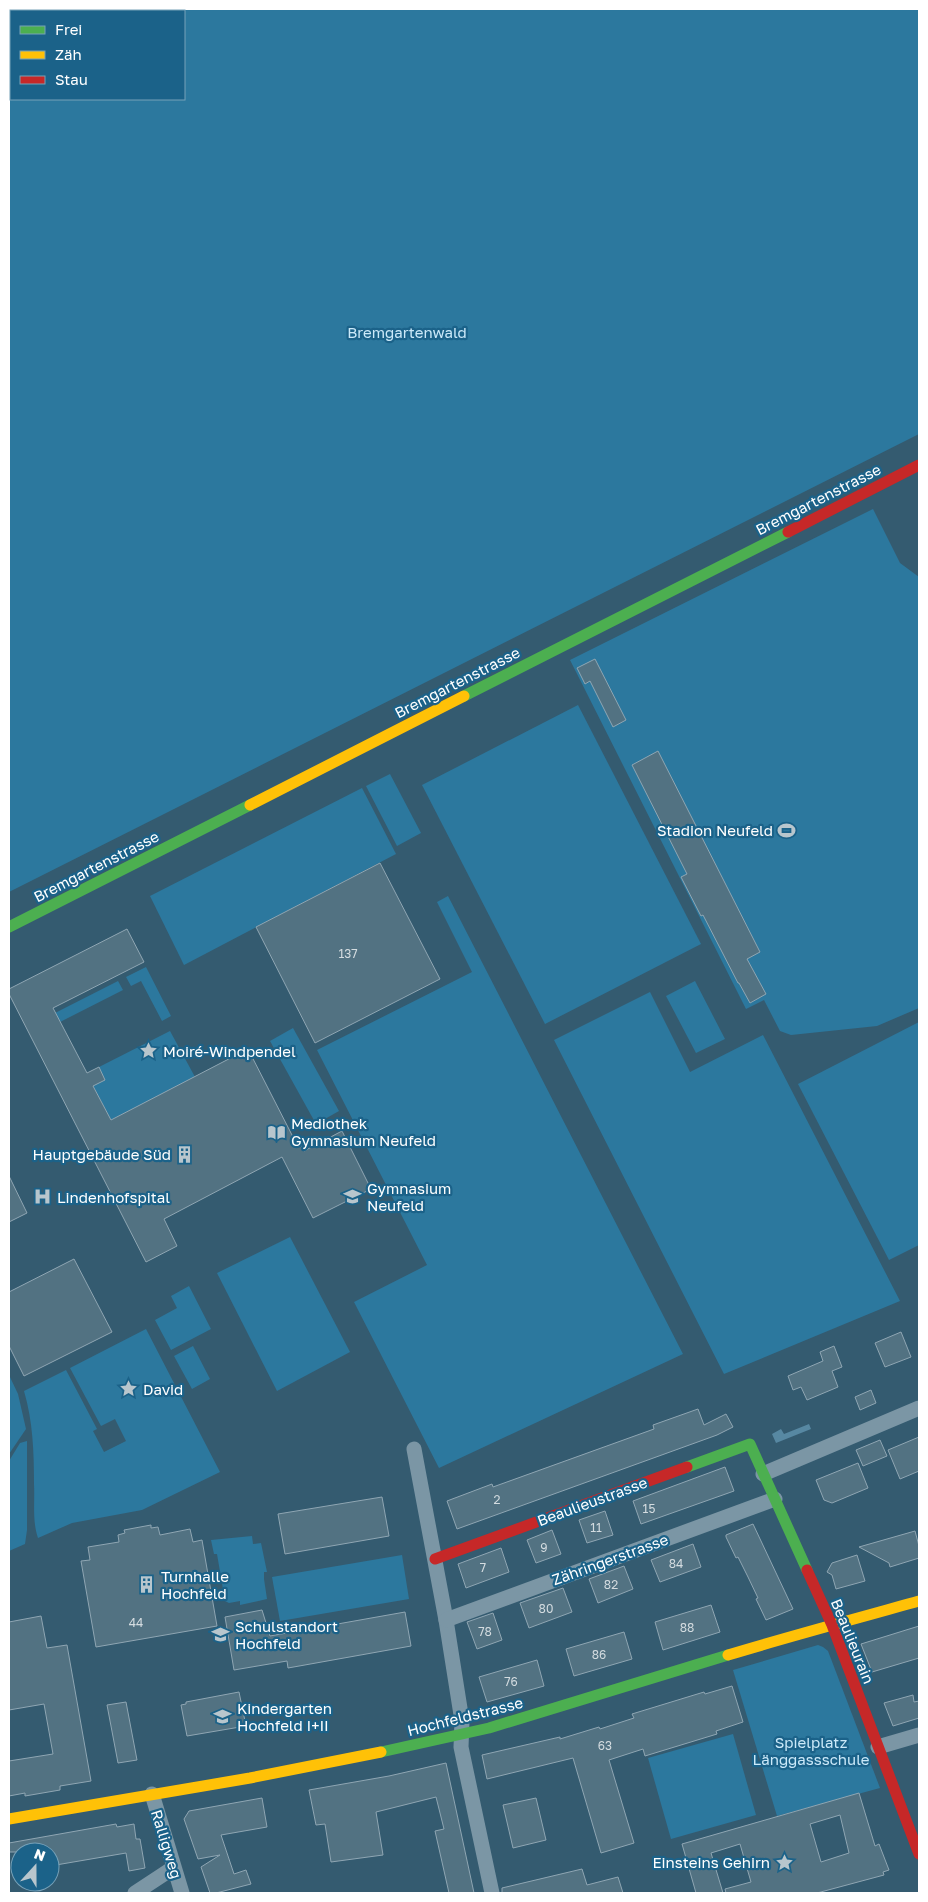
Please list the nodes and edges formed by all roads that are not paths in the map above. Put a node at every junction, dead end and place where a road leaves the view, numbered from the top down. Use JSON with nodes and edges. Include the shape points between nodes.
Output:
{"nodes":[{"id":1,"x":919,"y":465,"type":"edge"},
{"id":2,"x":9,"y":927,"type":"edge"},
{"id":3,"x":919,"y":1408,"type":"edge"},
{"id":4,"x":750,"y":1444,"type":"joint"},
{"id":5,"x":414,"y":1449,"type":"dead end"},
{"id":6,"x":763,"y":1474,"type":"junction"},
{"id":7,"x":775,"y":1499,"type":"junction"},
{"id":8,"x":435,"y":1559,"type":"junction"},
{"id":9,"x":919,"y":1600,"type":"edge"},
{"id":10,"x":446,"y":1620,"type":"junction"},
{"id":11,"x":832,"y":1625,"type":"junction"},
{"id":12,"x":461,"y":1735,"type":"junction"},
{"id":13,"x":919,"y":1735,"type":"edge"},
{"id":14,"x":878,"y":1747,"type":"junction"},
{"id":15,"x":152,"y":1794,"type":"junction"},
{"id":16,"x":9,"y":1819,"type":"edge"},
{"id":17,"x":919,"y":1854,"type":"edge"},
{"id":18,"x":174,"y":1868,"type":"junction"},
{"id":19,"x":135,"y":1893,"type":"edge"},
{"id":20,"x":182,"y":1893,"type":"edge"},
{"id":21,"x":492,"y":1893,"type":"edge"}],
"edges":[{"from":1,"to":2,"type":"main road","name":"Bremgartenstrasse"},
{"from":3,"to":6,"type":"street"},
{"from":4,"to":6,"type":"main road","name":"Beaulieurain"},
{"from":4,"to":8,"type":"main road","name":"Beaulieustrasse"},
{"from":5,"to":8,"type":"street"},
{"from":6,"to":7,"type":"main road","name":"Beaulieurain"},
{"from":7,"to":10,"type":"street","name":"Zähringerstrasse"},
{"from":7,"to":11,"type":"main road","name":"Beaulieurain"},
{"from":8,"to":10,"type":"street"},
{"from":9,"to":11,"type":"main road","name":"Hochfeldstrasse"},
{"from":10,"to":12,"type":"street","via":[[462,1721]]},
{"from":11,"to":12,"type":"main road","name":"Hochfeldstrasse"},
{"from":11,"to":14,"type":"main road","name":"Beaulieurain"},
{"from":12,"to":15,"type":"main road","name":"Hochfeldstrasse","via":[[378,1754]]},
{"from":12,"to":21,"type":"street"},
{"from":13,"to":14,"type":"street"},
{"from":14,"to":17,"type":"main road","name":"Beaulieurain"},
{"from":15,"to":16,"type":"main road","name":"Hochfeldstrasse"},
{"from":15,"to":18,"type":"street","name":"Ralligweg"},
{"from":18,"to":19,"type":"street"},
{"from":18,"to":20,"type":"street","name":"Ralligweg"}]}
